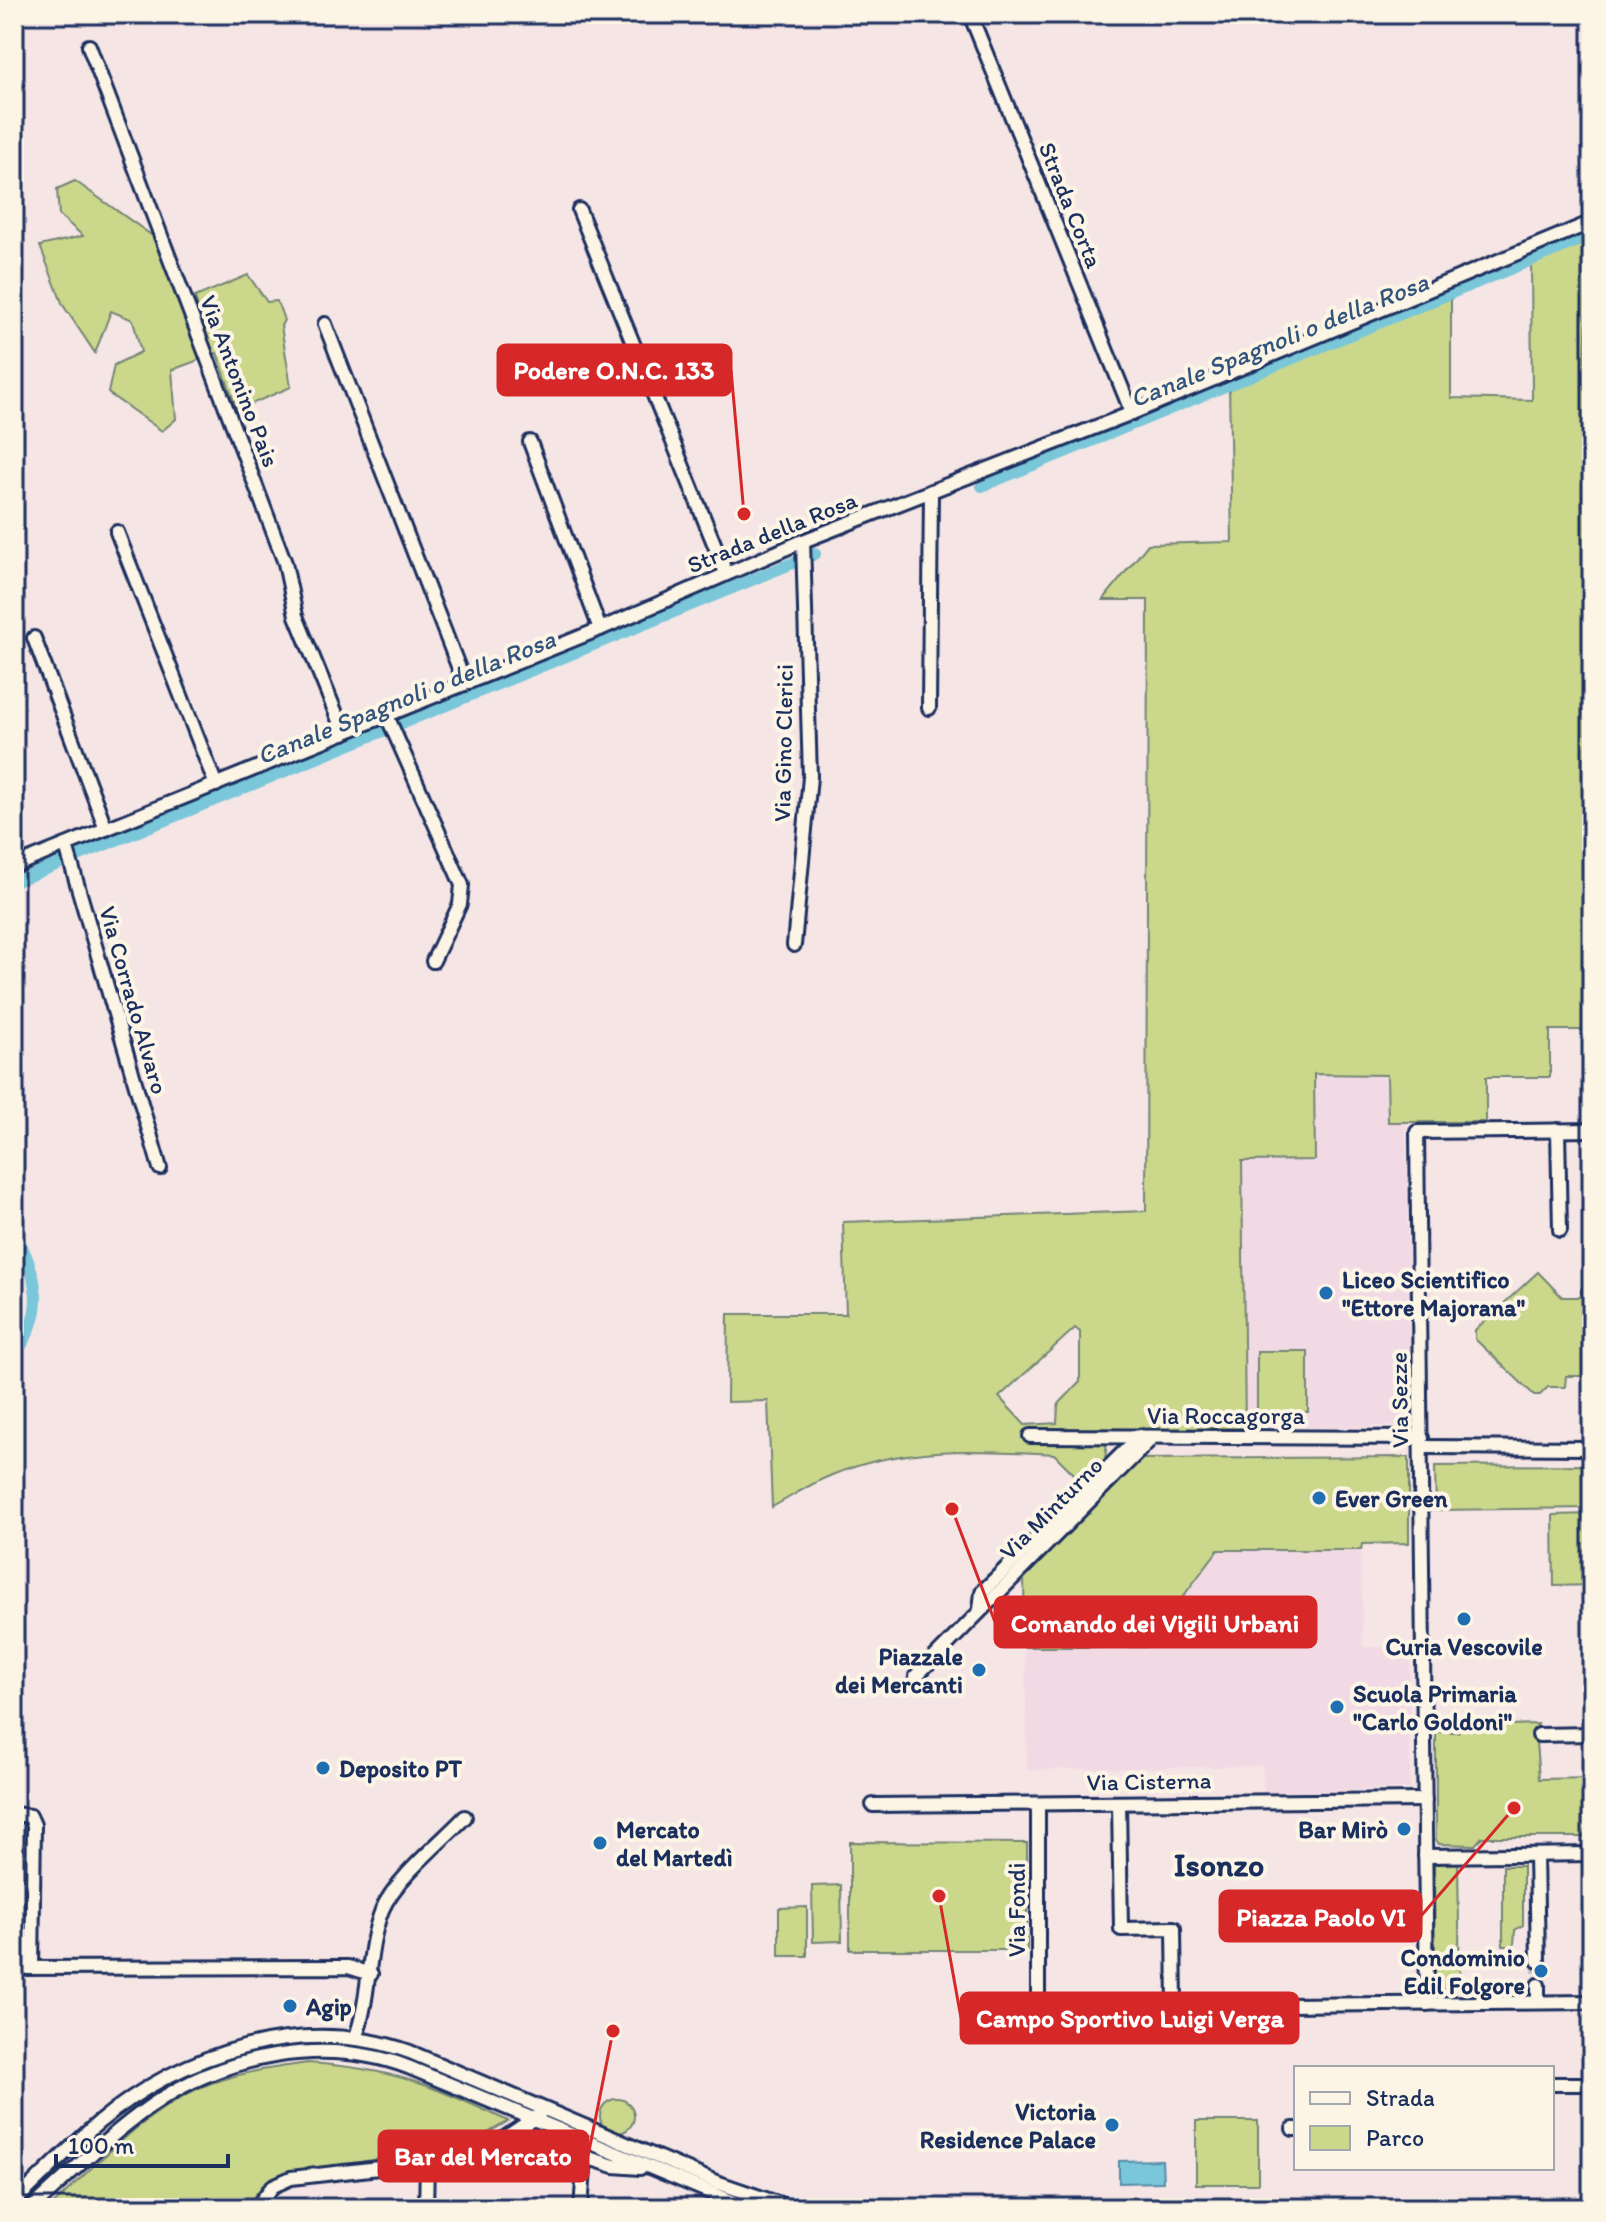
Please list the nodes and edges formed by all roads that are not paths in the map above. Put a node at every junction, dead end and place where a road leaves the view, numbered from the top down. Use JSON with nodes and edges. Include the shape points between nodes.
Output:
{"nodes":[{"id":1,"x":970,"y":14,"type":"edge"},
{"id":2,"x":89,"y":46,"type":"dead end"},
{"id":3,"x":579,"y":210,"type":"dead end"},
{"id":4,"x":1592,"y":222,"type":"edge"},
{"id":5,"x":325,"y":324,"type":"dead end"},
{"id":6,"x":1132,"y":413,"type":"junction"},
{"id":7,"x":530,"y":442,"type":"dead end"},
{"id":8,"x":931,"y":491,"type":"junction"},
{"id":9,"x":117,"y":532,"type":"dead end"},
{"id":10,"x":803,"y":541,"type":"junction"},
{"id":11,"x":726,"y":573,"type":"junction"},
{"id":12,"x":600,"y":629,"type":"junction"},
{"id":13,"x":34,"y":638,"type":"dead end"},
{"id":14,"x":465,"y":684,"type":"junction"},
{"id":15,"x":929,"y":708,"type":"dead end"},
{"id":16,"x":387,"y":716,"type":"junction"},
{"id":17,"x":344,"y":733,"type":"junction"},
{"id":18,"x":216,"y":785,"type":"junction"},
{"id":19,"x":106,"y":829,"type":"junction"},
{"id":20,"x":66,"y":846,"type":"junction"},
{"id":21,"x":14,"y":866,"type":"edge"},
{"id":22,"x":794,"y":945,"type":"dead end"},
{"id":23,"x":433,"y":961,"type":"dead end"},
{"id":24,"x":1558,"y":1130,"type":"junction"},
{"id":25,"x":1592,"y":1130,"type":"edge"},
{"id":26,"x":160,"y":1168,"type":"dead end"},
{"id":27,"x":1560,"y":1230,"type":"dead end"},
{"id":28,"x":1030,"y":1436,"type":"dead end"},
{"id":29,"x":1146,"y":1436,"type":"junction"},
{"id":30,"x":1422,"y":1442,"type":"junction"},
{"id":31,"x":1592,"y":1448,"type":"edge"},
{"id":32,"x":916,"y":1676,"type":"dead end"},
{"id":33,"x":1592,"y":1734,"type":"edge"},
{"id":34,"x":1539,"y":1735,"type":"dead end"},
{"id":35,"x":1425,"y":1800,"type":"junction"},
{"id":36,"x":1119,"y":1803,"type":"junction"},
{"id":37,"x":1038,"y":1804,"type":"junction"},
{"id":38,"x":873,"y":1805,"type":"dead end"},
{"id":39,"x":14,"y":1814,"type":"edge"},
{"id":40,"x":465,"y":1817,"type":"dead end"},
{"id":41,"x":1592,"y":1854,"type":"edge"},
{"id":42,"x":1536,"y":1855,"type":"junction"},
{"id":43,"x":1425,"y":1856,"type":"junction"},
{"id":44,"x":1538,"y":1961,"type":"tunnel mouth"},
{"id":45,"x":14,"y":1968,"type":"edge"},
{"id":46,"x":32,"y":1968,"type":"junction"},
{"id":47,"x":371,"y":1974,"type":"junction"},
{"id":48,"x":1538,"y":1985,"type":"tunnel mouth"},
{"id":49,"x":1538,"y":2002,"type":"junction"},
{"id":50,"x":1592,"y":2002,"type":"edge"},
{"id":51,"x":1427,"y":2004,"type":"junction"},
{"id":52,"x":1038,"y":2016,"type":"dead end"},
{"id":53,"x":355,"y":2039,"type":"junction"},
{"id":54,"x":1554,"y":2084,"type":"edge"},
{"id":55,"x":1592,"y":2084,"type":"edge"},
{"id":56,"x":545,"y":2108,"type":"junction"},
{"id":57,"x":535,"y":2120,"type":"junction"},
{"id":58,"x":479,"y":2154,"type":"junction"},
{"id":59,"x":585,"y":2157,"type":"junction"},
{"id":60,"x":427,"y":2164,"type":"junction"},
{"id":61,"x":651,"y":2169,"type":"junction"},
{"id":62,"x":14,"y":2202,"type":"edge"},
{"id":63,"x":32,"y":2208,"type":"edge"},
{"id":64,"x":256,"y":2208,"type":"edge"},
{"id":65,"x":426,"y":2208,"type":"edge"},
{"id":66,"x":581,"y":2208,"type":"edge"},
{"id":67,"x":748,"y":2208,"type":"edge"},
{"id":68,"x":792,"y":2208,"type":"edge"}],
"edges":[{"from":1,"to":6,"type":"street","name":"Strada Corta"},
{"from":2,"to":17,"type":"street","name":"Via Antonino Pais","via":[[285,563],[298,622]]},
{"from":3,"to":11,"type":"street"},
{"from":4,"to":6,"type":"street","name":"Strada della Rosa"},
{"from":5,"to":14,"type":"street"},
{"from":6,"to":8,"type":"street","name":"Strada della Rosa"},
{"from":7,"to":12,"type":"street"},
{"from":8,"to":10,"type":"street","name":"Strada della Rosa"},
{"from":8,"to":15,"type":"street"},
{"from":9,"to":18,"type":"street"},
{"from":10,"to":11,"type":"street","name":"Strada della Rosa"},
{"from":10,"to":22,"type":"street","name":"Via Gino Clerici","via":[[810,777]]},
{"from":11,"to":12,"type":"street","name":"Strada della Rosa"},
{"from":12,"to":14,"type":"street","name":"Strada della Rosa"},
{"from":13,"to":19,"type":"street"},
{"from":14,"to":16,"type":"street","name":"Strada della Rosa"},
{"from":16,"to":17,"type":"street","name":"Strada della Rosa"},
{"from":16,"to":23,"type":"street","via":[[462,885],[460,904]]},
{"from":17,"to":18,"type":"street","name":"Strada della Rosa"},
{"from":18,"to":19,"type":"street","name":"Strada della Rosa"},
{"from":19,"to":20,"type":"street","name":"Strada della Rosa"},
{"from":20,"to":21,"type":"street","name":"Strada della Rosa"},
{"from":20,"to":26,"type":"street","name":"Via Corrado Alvaro"},
{"from":24,"to":25,"type":"street"},
{"from":24,"to":27,"type":"street"},
{"from":24,"to":30,"type":"street","name":"Via Sezze","via":[[1417,1132]]},
{"from":28,"to":29,"type":"street","name":"Via Roccagorga"},
{"from":29,"to":30,"type":"street","name":"Via Roccagorga"},
{"from":29,"to":32,"type":"street","name":"Via Minturno"},
{"from":30,"to":31,"type":"street","name":"Via Roccagorga"},
{"from":30,"to":35,"type":"street","name":"Via Sezze"},
{"from":33,"to":34,"type":"street"},
{"from":35,"to":36,"type":"street","name":"Via Cisterna"},
{"from":35,"to":43,"type":"street","name":"Via Sezze"},
{"from":36,"to":37,"type":"street","name":"Via Cisterna"},
{"from":36,"to":51,"type":"street","via":[[1121,1929],[1174,1928],[1175,2006]]},
{"from":37,"to":38,"type":"street","name":"Via Cisterna"},
{"from":37,"to":52,"type":"street","name":"Via Fondi"},
{"from":39,"to":46,"type":"street","via":[[30,1816],[34,1825]]},
{"from":40,"to":47,"type":"street","via":[[387,1901],[376,1931]]},
{"from":41,"to":42,"type":"street"},
{"from":42,"to":43,"type":"street"},
{"from":42,"to":44,"type":"street"},
{"from":43,"to":51,"type":"street","name":"Via Sezze"},
{"from":45,"to":46,"type":"street"},
{"from":46,"to":47,"type":"street","via":[[348,1967]]},
{"from":47,"to":53,"type":"street"},
{"from":48,"to":49,"type":"street"},
{"from":49,"to":50,"type":"street"},
{"from":49,"to":51,"type":"street"},
{"from":53,"to":56,"type":"street","via":[[410,2052]]},
{"from":53,"to":62,"type":"street","via":[[275,2041],[230,2050],[184,2068],[98,2123]]},
{"from":54,"to":55,"type":"street"},
{"from":56,"to":57,"type":"street"},
{"from":56,"to":68,"type":"street","via":[[716,2182]]},
{"from":57,"to":58,"type":"street"},
{"from":57,"to":61,"type":"street"},
{"from":57,"to":63,"type":"street","via":[[380,2058],[342,2052],[267,2058],[205,2076],[162,2099],[109,2138]]},
{"from":58,"to":59,"type":"street","via":[[554,2148]]},
{"from":58,"to":60,"type":"street"},
{"from":59,"to":61,"type":"street"},
{"from":59,"to":66,"type":"street"},
{"from":60,"to":64,"type":"street","via":[[282,2181]]},
{"from":60,"to":65,"type":"street"},
{"from":61,"to":67,"type":"street"}]}
